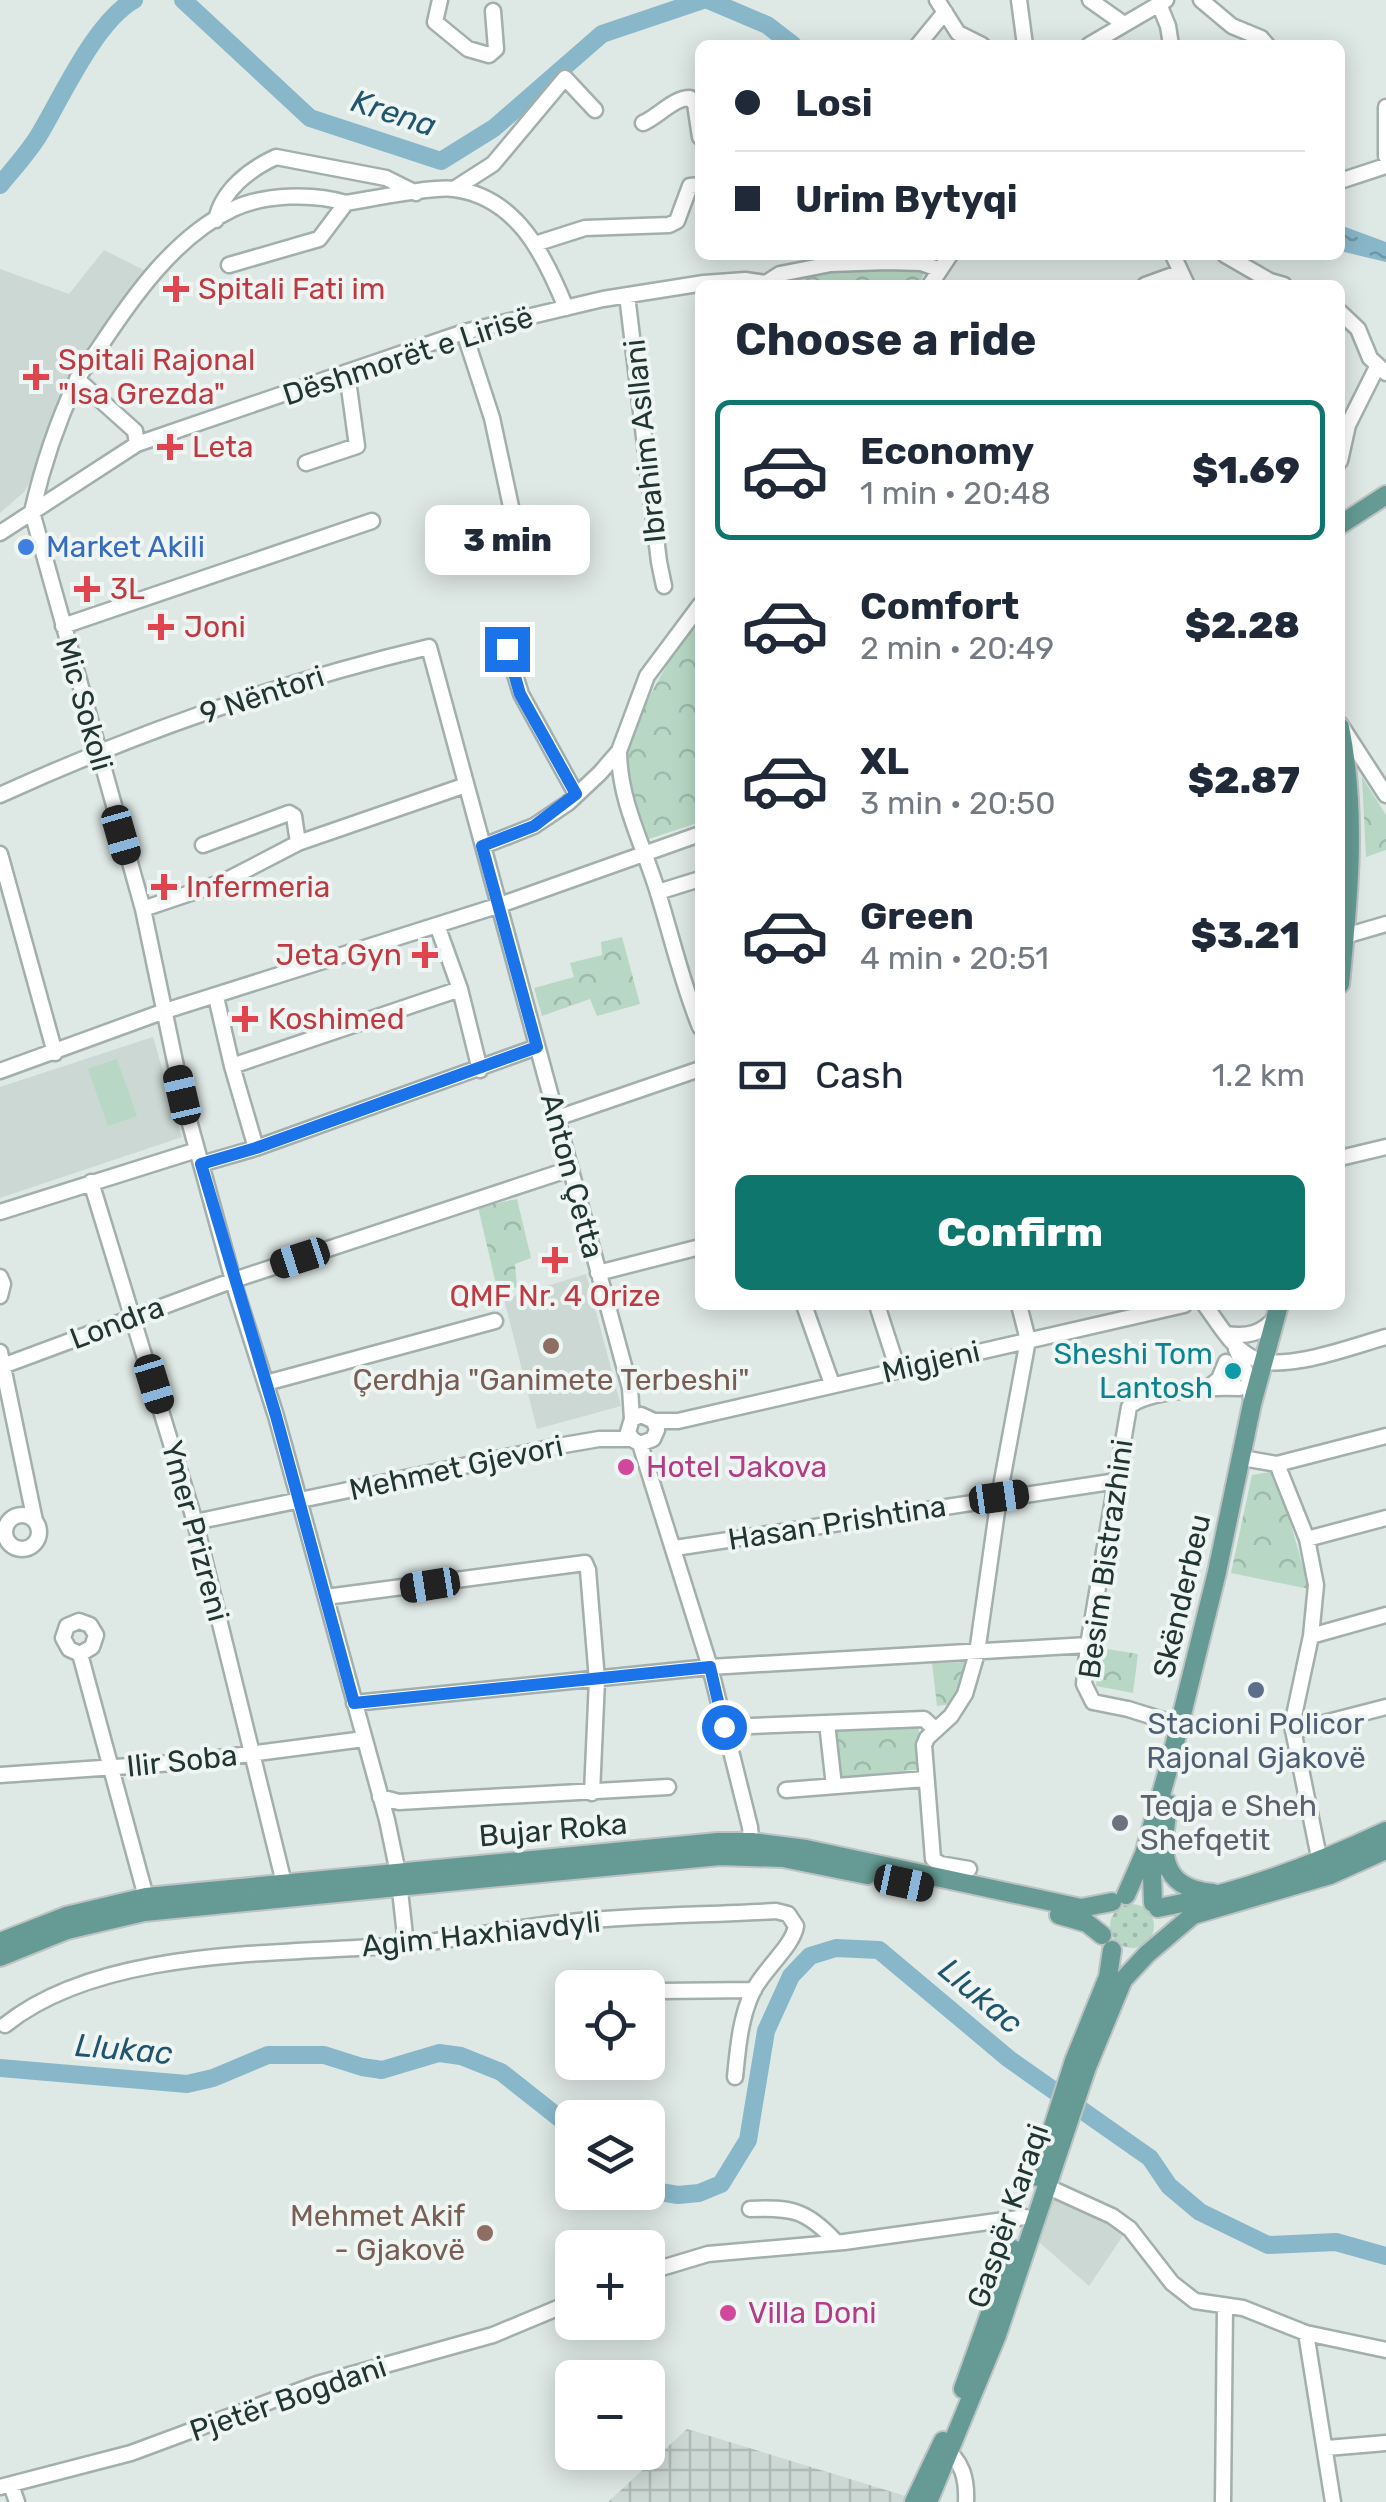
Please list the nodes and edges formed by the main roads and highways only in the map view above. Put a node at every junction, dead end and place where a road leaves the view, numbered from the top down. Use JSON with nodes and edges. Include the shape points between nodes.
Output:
{"nodes":[{"id":1,"x":1386,"y":495,"type":"edge"},
{"id":2,"x":1345,"y":521,"type":"edge"},
{"id":3,"x":1345,"y":758,"type":"edge"},
{"id":4,"x":1345,"y":850,"type":"edge"},
{"id":5,"x":1345,"y":936,"type":"edge"},
{"id":6,"x":1278,"y":1311,"type":"edge"},
{"id":7,"x":1266,"y":1361,"type":"junction"},
{"id":8,"x":1247,"y":1458,"type":"junction"},
{"id":9,"x":1184,"y":1727,"type":"junction"},
{"id":10,"x":1170,"y":1802,"type":"junction"},
{"id":11,"x":1386,"y":1831,"type":"edge"},
{"id":12,"x":752,"y":1849,"type":"junction"},
{"id":13,"x":1386,"y":1850,"type":"edge"},
{"id":14,"x":399,"y":1880,"type":"junction"},
{"id":15,"x":1218,"y":1893,"type":"junction"},
{"id":16,"x":1119,"y":1899,"type":"junction"},
{"id":17,"x":1155,"y":1905,"type":"junction"},
{"id":18,"x":1107,"y":1942,"type":"junction"},
{"id":19,"x":1,"y":1947,"type":"edge"},
{"id":20,"x":1153,"y":1948,"type":"junction"},
{"id":21,"x":1081,"y":2064,"type":"junction"},
{"id":22,"x":1062,"y":2120,"type":"junction"},
{"id":23,"x":946,"y":2449,"type":"junction"},
{"id":24,"x":914,"y":2502,"type":"edge"},
{"id":25,"x":928,"y":2502,"type":"edge"}],
"edges":[{"from":1,"to":2,"type":"main road"},
{"from":3,"to":4,"type":"main road"},
{"from":4,"to":5,"type":"main road"},
{"from":6,"to":7,"type":"main road","name":"Skënderbeu"},
{"from":7,"to":8,"type":"main road","name":"Skënderbeu"},
{"from":7,"to":8,"type":"main road","name":"Skënderbeu","via":[[1252,1404]]},
{"from":8,"to":9,"type":"main road","name":"Skënderbeu"},
{"from":9,"to":10,"type":"main road","name":"Skënderbeu"},
{"from":9,"to":16,"type":"main road","name":"Skënderbeu","via":[[1144,1854]]},
{"from":10,"to":15,"type":"main road","via":[[1164,1860],[1180,1882]]},
{"from":10,"to":17,"type":"main road","name":"Skënderbeu","via":[[1153,1863]]},
{"from":11,"to":15,"type":"main road","via":[[1320,1862]]},
{"from":12,"to":14,"type":"main road","name":"Bujar Roka"},
{"from":12,"to":16,"type":"main road","name":"Bujar Roka","via":[[806,1849],[1080,1908]]},
{"from":12,"to":18,"type":"main road","name":"Bujar Roka","via":[[1070,1917]]},
{"from":13,"to":20,"type":"main road","name":"Gaspër Karaqi","via":[[1330,1875],[1202,1911]]},
{"from":14,"to":19,"type":"main road","name":"Bujar Roka","via":[[144,1912]]},
{"from":14,"to":19,"type":"main road","name":"Bujar Roka","via":[[146,1897],[66,1916]]},
{"from":15,"to":17,"type":"main road"},
{"from":16,"to":17,"type":"main road","via":[[1140,1896]]},
{"from":16,"to":18,"type":"main road","via":[[1102,1917]]},
{"from":17,"to":20,"type":"main road","via":[[1164,1929]]},
{"from":18,"to":20,"type":"main road","via":[[1125,1957]]},
{"from":18,"to":21,"type":"main road","name":"Gaspër Karaqi","via":[[1108,1977]]},
{"from":20,"to":21,"type":"main road","name":"Gaspër Karaqi","via":[[1123,1980]]},
{"from":21,"to":22,"type":"main road","name":"Gaspër Karaqi"},
{"from":22,"to":23,"type":"main road","name":"Gaspër Karaqi"},
{"from":22,"to":23,"type":"main road","name":"Gaspër Karaqi","via":[[997,2336]]},
{"from":23,"to":24,"type":"main road","name":"Gaspër Karaqi"},
{"from":23,"to":25,"type":"main road","name":"Gaspër Karaqi"}]}
